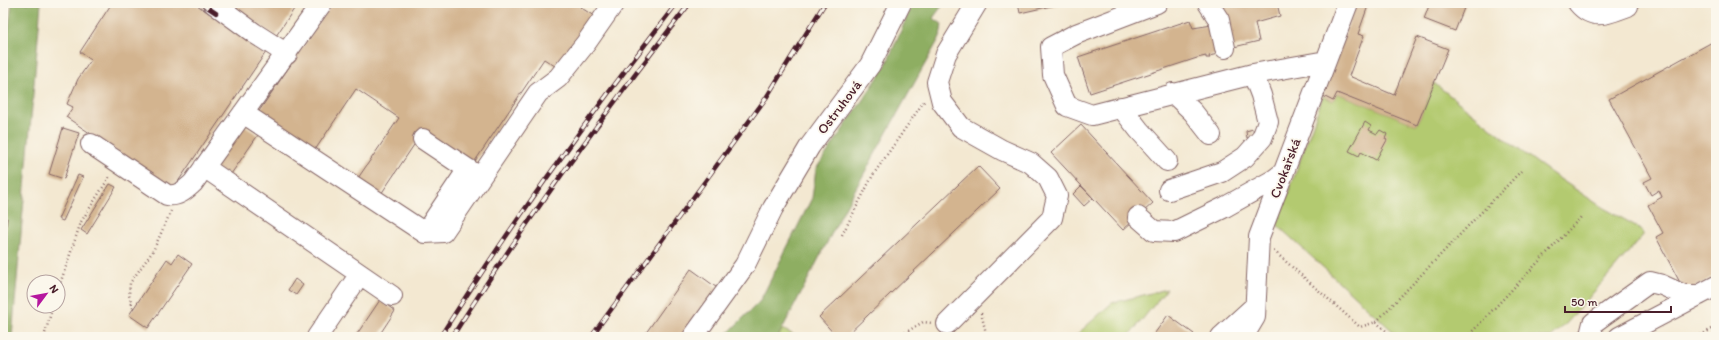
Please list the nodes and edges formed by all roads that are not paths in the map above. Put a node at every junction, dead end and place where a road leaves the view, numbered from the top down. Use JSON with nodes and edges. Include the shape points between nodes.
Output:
{"nodes":[{"id":1,"x":213,"y":3,"type":"edge"},
{"id":2,"x":322,"y":3,"type":"edge"},
{"id":3,"x":614,"y":3,"type":"edge"},
{"id":4,"x":901,"y":3,"type":"edge"},
{"id":5,"x":977,"y":3,"type":"edge"},
{"id":6,"x":1157,"y":3,"type":"edge"},
{"id":7,"x":1208,"y":3,"type":"edge"},
{"id":8,"x":1348,"y":3,"type":"edge"},
{"id":9,"x":1578,"y":3,"type":"edge"},
{"id":10,"x":1628,"y":6,"type":"dead end"},
{"id":11,"x":1225,"y":48,"type":"dead end"},
{"id":12,"x":287,"y":54,"type":"junction"},
{"id":13,"x":1326,"y":61,"type":"junction"},
{"id":14,"x":1253,"y":74,"type":"junction"},
{"id":15,"x":1173,"y":93,"type":"junction"},
{"id":16,"x":1121,"y":107,"type":"junction"},
{"id":17,"x":243,"y":113,"type":"junction"},
{"id":18,"x":1211,"y":135,"type":"dead end"},
{"id":19,"x":423,"y":139,"type":"dead end"},
{"id":20,"x":91,"y":144,"type":"dead end"},
{"id":21,"x":1167,"y":161,"type":"dead end"},
{"id":22,"x":204,"y":166,"type":"junction"},
{"id":23,"x":1284,"y":172,"type":"junction"},
{"id":24,"x":474,"y":173,"type":"junction"},
{"id":25,"x":1169,"y":190,"type":"dead end"},
{"id":26,"x":1138,"y":217,"type":"dead end"},
{"id":27,"x":360,"y":274,"type":"junction"},
{"id":28,"x":1708,"y":291,"type":"edge"},
{"id":29,"x":392,"y":296,"type":"dead end"},
{"id":30,"x":1256,"y":304,"type":"junction"},
{"id":31,"x":947,"y":324,"type":"road end"},
{"id":32,"x":317,"y":337,"type":"edge"},
{"id":33,"x":694,"y":337,"type":"edge"},
{"id":34,"x":1221,"y":337,"type":"edge"},
{"id":35,"x":1244,"y":337,"type":"edge"},
{"id":36,"x":1594,"y":337,"type":"edge"},
{"id":37,"x":1619,"y":337,"type":"edge"}],
"edges":[{"from":1,"to":12,"type":"lane"},
{"from":2,"to":12,"type":"lane"},
{"from":3,"to":24,"type":"lane","via":[[558,78],[538,93]]},
{"from":4,"to":33,"type":"lane","name":"Ostruhová","via":[[870,65],[810,146],[773,208],[745,265]]},
{"from":5,"to":31,"type":"lane","via":[[946,54],[937,82],[942,102],[961,127],[1031,163],[1048,178],[1058,196],[1052,218]]},
{"from":6,"to":16,"type":"lane","via":[[1076,34],[1051,47],[1052,75],[1067,106],[1092,115]]},
{"from":7,"to":11,"type":"lane","via":[[1218,20]]},
{"from":8,"to":13,"type":"lane","name":"Cvokařská"},
{"from":9,"to":10,"type":"lane","via":[[1585,11],[1594,14],[1610,13]]},
{"from":12,"to":17,"type":"lane"},
{"from":13,"to":14,"type":"lane"},
{"from":13,"to":23,"type":"lane","name":"Cvokařská"},
{"from":14,"to":15,"type":"lane"},
{"from":14,"to":25,"type":"lane","via":[[1268,122],[1262,138],[1245,157],[1222,172]]},
{"from":15,"to":16,"type":"lane"},
{"from":15,"to":18,"type":"lane","via":[[1193,112]]},
{"from":16,"to":21,"type":"lane"},
{"from":17,"to":22,"type":"lane"},
{"from":17,"to":24,"type":"lane","via":[[425,233]]},
{"from":19,"to":24,"type":"lane"},
{"from":20,"to":22,"type":"lane","via":[[167,195],[174,196],[193,183]]},
{"from":22,"to":27,"type":"lane"},
{"from":23,"to":26,"type":"lane","via":[[1225,207],[1174,232],[1154,231]]},
{"from":23,"to":30,"type":"lane","name":"Cvokařská","via":[[1259,237]]},
{"from":27,"to":29,"type":"lane"},
{"from":27,"to":32,"type":"lane"},
{"from":28,"to":36,"type":"lane","via":[[1684,296],[1650,282],[1594,323],[1591,331]]},
{"from":28,"to":37,"type":"lane"},
{"from":30,"to":34,"type":"lane"},
{"from":30,"to":35,"type":"lane","name":"Cvokařská","via":[[1255,318]]}]}
